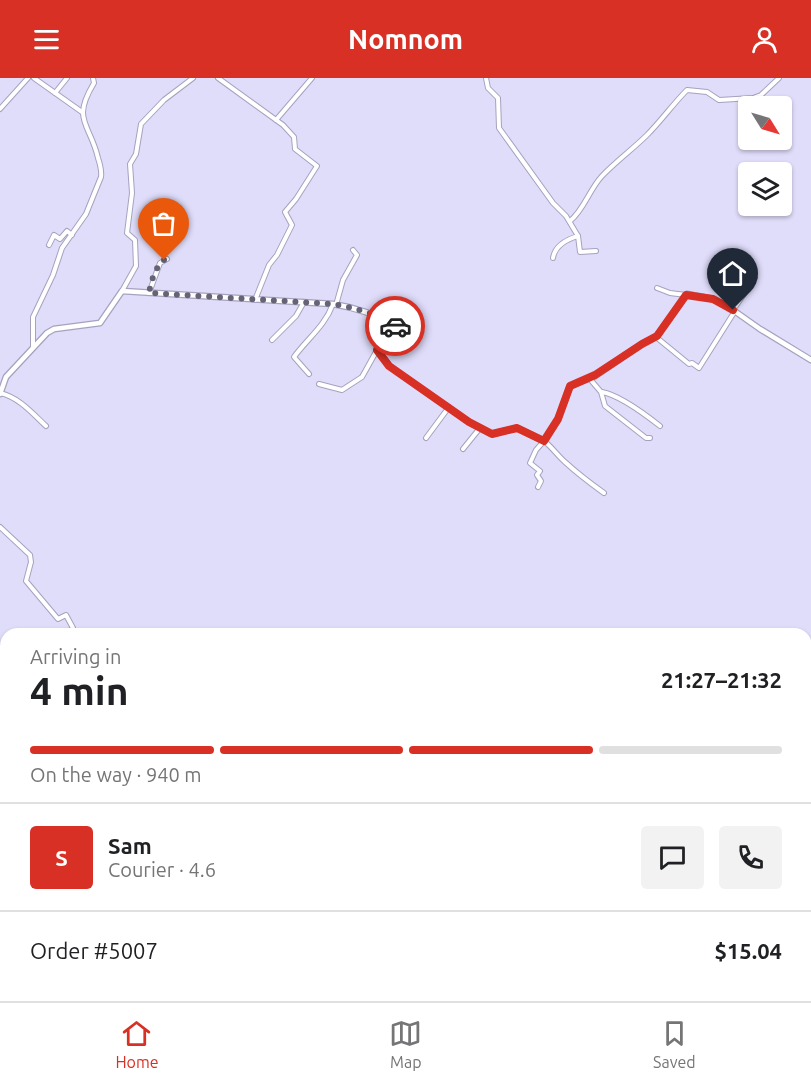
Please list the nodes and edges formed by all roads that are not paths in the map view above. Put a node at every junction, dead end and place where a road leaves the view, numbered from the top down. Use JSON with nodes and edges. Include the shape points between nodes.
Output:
{"nodes":[{"id":1,"x":28,"y":78,"type":"edge"},
{"id":2,"x":34,"y":78,"type":"edge"},
{"id":3,"x":68,"y":78,"type":"edge"},
{"id":4,"x":93,"y":78,"type":"edge"},
{"id":5,"x":193,"y":78,"type":"edge"},
{"id":6,"x":218,"y":78,"type":"edge"},
{"id":7,"x":312,"y":78,"type":"edge"},
{"id":8,"x":486,"y":78,"type":"edge"},
{"id":9,"x":779,"y":78,"type":"edge"},
{"id":10,"x":55,"y":93,"type":"junction"},
{"id":11,"x":0,"y":110,"type":"edge"},
{"id":12,"x":81,"y":112,"type":"junction"},
{"id":13,"x":276,"y":120,"type":"junction"},
{"id":14,"x":570,"y":221,"type":"junction"},
{"id":15,"x":72,"y":235,"type":"junction"},
{"id":16,"x":578,"y":236,"type":"junction"},
{"id":17,"x":49,"y":245,"type":"dead end"},
{"id":18,"x":353,"y":250,"type":"dead end"},
{"id":19,"x":596,"y":251,"type":"dead end"},
{"id":20,"x":553,"y":258,"type":"dead end"},
{"id":21,"x":167,"y":259,"type":"dead end"},
{"id":22,"x":755,"y":278,"type":"dead end"},
{"id":23,"x":657,"y":288,"type":"dead end"},
{"id":24,"x":122,"y":291,"type":"junction"},
{"id":25,"x":149,"y":293,"type":"junction"},
{"id":26,"x":687,"y":295,"type":"junction"},
{"id":27,"x":255,"y":300,"type":"junction"},
{"id":28,"x":304,"y":302,"type":"junction"},
{"id":29,"x":335,"y":305,"type":"junction"},
{"id":30,"x":734,"y":310,"type":"junction"},
{"id":31,"x":656,"y":337,"type":"junction"},
{"id":32,"x":272,"y":340,"type":"dead end"},
{"id":33,"x":33,"y":347,"type":"junction"},
{"id":34,"x":377,"y":350,"type":"junction"},
{"id":35,"x":811,"y":360,"type":"edge"},
{"id":36,"x":309,"y":374,"type":"dead end"},
{"id":37,"x":588,"y":378,"type":"junction"},
{"id":38,"x":319,"y":384,"type":"dead end"},
{"id":39,"x":601,"y":392,"type":"junction"},
{"id":40,"x":0,"y":394,"type":"edge"},
{"id":41,"x":449,"y":407,"type":"junction"},
{"id":42,"x":46,"y":426,"type":"dead end"},
{"id":43,"x":660,"y":426,"type":"dead end"},
{"id":44,"x":480,"y":428,"type":"junction"},
{"id":45,"x":426,"y":438,"type":"dead end"},
{"id":46,"x":650,"y":438,"type":"dead end"},
{"id":47,"x":544,"y":441,"type":"junction"},
{"id":48,"x":463,"y":449,"type":"dead end"},
{"id":49,"x":538,"y":487,"type":"dead end"},
{"id":50,"x":604,"y":493,"type":"dead end"},
{"id":51,"x":0,"y":527,"type":"edge"},
{"id":52,"x":73,"y":628,"type":"edge"}],
"edges":[{"from":1,"to":11,"type":"street"},
{"from":2,"to":10,"type":"street"},
{"from":3,"to":10,"type":"street"},
{"from":4,"to":12,"type":"street"},
{"from":5,"to":24,"type":"street","via":[[141,124],[136,154],[130,164],[132,193],[127,234],[135,240],[136,266]]},
{"from":6,"to":13,"type":"street"},
{"from":7,"to":13,"type":"street"},
{"from":8,"to":14,"type":"street","via":[[488,88],[498,98],[499,128]]},
{"from":9,"to":14,"type":"street","via":[[762,95],[753,98],[719,100],[707,92],[687,90],[656,126],[602,176]]},
{"from":10,"to":12,"type":"street"},
{"from":12,"to":15,"type":"street","via":[[102,172],[86,214]]},
{"from":13,"to":27,"type":"street","via":[[294,137],[295,148],[317,166],[285,212],[292,225]]},
{"from":14,"to":16,"type":"street"},
{"from":15,"to":17,"type":"street","via":[[67,231],[60,239],[54,235]]},
{"from":15,"to":33,"type":"street","via":[[62,248],[33,317]]},
{"from":16,"to":19,"type":"street","via":[[580,252]]},
{"from":16,"to":20,"type":"street","via":[[566,240]]},
{"from":18,"to":29,"type":"street","via":[[357,255]]},
{"from":21,"to":25,"type":"street","via":[[160,263]]},
{"from":22,"to":30,"type":"street"},
{"from":23,"to":26,"type":"street"},
{"from":24,"to":25,"type":"street"},
{"from":24,"to":33,"type":"street","via":[[100,323],[54,329]]},
{"from":25,"to":27,"type":"street"},
{"from":26,"to":30,"type":"street","via":[[713,299]]},
{"from":26,"to":31,"type":"street"},
{"from":27,"to":28,"type":"street"},
{"from":28,"to":29,"type":"street"},
{"from":28,"to":32,"type":"street"},
{"from":29,"to":34,"type":"street","via":[[373,315],[395,326]]},
{"from":29,"to":36,"type":"street","via":[[294,357]]},
{"from":30,"to":31,"type":"street","via":[[699,368]]},
{"from":30,"to":35,"type":"street"},
{"from":31,"to":37,"type":"street"},
{"from":33,"to":40,"type":"street","via":[[6,377]]},
{"from":34,"to":38,"type":"street","via":[[367,372],[342,390]]},
{"from":34,"to":41,"type":"street","via":[[389,366]]},
{"from":37,"to":39,"type":"street"},
{"from":37,"to":47,"type":"street","via":[[570,386],[558,419]]},
{"from":39,"to":43,"type":"street","via":[[612,394]]},
{"from":39,"to":46,"type":"street","via":[[605,406]]},
{"from":40,"to":42,"type":"street","via":[[23,404]]},
{"from":41,"to":44,"type":"street"},
{"from":41,"to":45,"type":"street"},
{"from":44,"to":47,"type":"street","via":[[492,434],[517,428]]},
{"from":44,"to":48,"type":"street"},
{"from":47,"to":49,"type":"street","via":[[530,463],[540,471]]},
{"from":47,"to":50,"type":"street","via":[[585,481]]},
{"from":51,"to":52,"type":"street","via":[[30,555],[26,581],[51,614],[58,620],[66,615]]}]}
